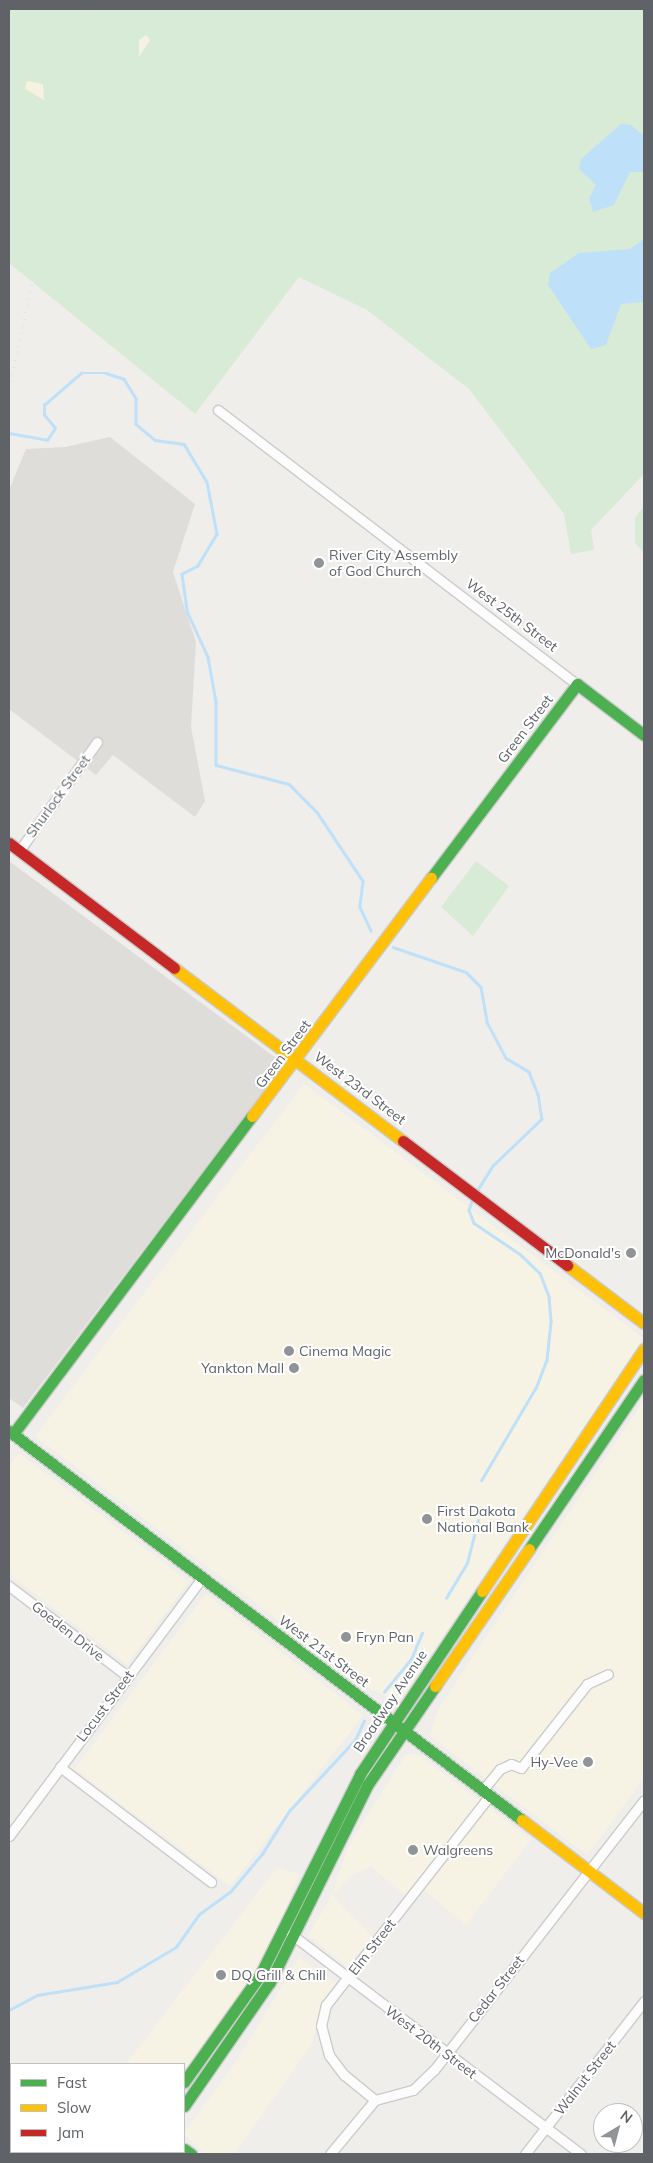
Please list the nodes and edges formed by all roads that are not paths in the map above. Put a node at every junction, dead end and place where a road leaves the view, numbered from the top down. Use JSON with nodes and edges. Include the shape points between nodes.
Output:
{"nodes":[{"id":1,"x":218,"y":410,"type":"dead end"},
{"id":2,"x":577,"y":684,"type":"junction"},
{"id":3,"x":644,"y":735,"type":"edge"},
{"id":4,"x":98,"y":742,"type":"dead end"},
{"id":5,"x":9,"y":843,"type":"edge"},
{"id":6,"x":19,"y":851,"type":"junction"},
{"id":7,"x":297,"y":1060,"type":"junction"},
{"id":8,"x":644,"y":1323,"type":"edge"},
{"id":9,"x":644,"y":1349,"type":"edge"},
{"id":10,"x":644,"y":1380,"type":"edge"},
{"id":11,"x":10,"y":1435,"type":"edge"},
{"id":12,"x":202,"y":1578,"type":"junction"},
{"id":13,"x":9,"y":1586,"type":"edge"},
{"id":14,"x":608,"y":1674,"type":"dead end"},
{"id":15,"x":127,"y":1676,"type":"junction"},
{"id":16,"x":393,"y":1724,"type":"junction"},
{"id":17,"x":404,"y":1732,"type":"junction"},
{"id":18,"x":60,"y":1767,"type":"junction"},
{"id":19,"x":486,"y":1794,"type":"junction"},
{"id":20,"x":644,"y":1800,"type":"edge"},
{"id":21,"x":9,"y":1836,"type":"edge"},
{"id":22,"x":588,"y":1871,"type":"junction"},
{"id":23,"x":211,"y":1882,"type":"dead end"},
{"id":24,"x":644,"y":1913,"type":"edge"},
{"id":25,"x":282,"y":1927,"type":"junction"},
{"id":26,"x":293,"y":1936,"type":"junction"},
{"id":27,"x":347,"y":1979,"type":"junction"},
{"id":28,"x":644,"y":2001,"type":"edge"},
{"id":29,"x":446,"y":2053,"type":"junction"},
{"id":30,"x":185,"y":2081,"type":"edge"},
{"id":31,"x":375,"y":2100,"type":"junction"},
{"id":32,"x":185,"y":2105,"type":"edge"},
{"id":33,"x":546,"y":2128,"type":"junction"},
{"id":34,"x":330,"y":2154,"type":"edge"},
{"id":35,"x":525,"y":2154,"type":"edge"},
{"id":36,"x":581,"y":2154,"type":"edge"}],
"edges":[{"from":1,"to":2,"type":"street","name":"West 25th Street"},
{"from":2,"to":3,"type":"main road","name":"West 25th Street"},
{"from":2,"to":7,"type":"main road","name":"Green Street"},
{"from":4,"to":6,"type":"street","name":"Shurlock Street"},
{"from":5,"to":6,"type":"main road","name":"West 23rd Street"},
{"from":6,"to":7,"type":"main road","name":"West 23rd Street"},
{"from":7,"to":8,"type":"main road","name":"West 23rd Street"},
{"from":7,"to":11,"type":"main road","name":"Green Street"},
{"from":9,"to":16,"type":"main road","name":"Broadway Avenue"},
{"from":10,"to":17,"type":"main road","name":"Broadway Avenue"},
{"from":11,"to":12,"type":"main road","name":"West 21st Street"},
{"from":12,"to":15,"type":"street","name":"Locust Street"},
{"from":12,"to":16,"type":"main road","name":"West 21st Street"},
{"from":13,"to":15,"type":"street","name":"Goeden Drive"},
{"from":14,"to":19,"type":"street","name":"Elm Street","via":[[587,1684],[522,1768],[516,1766],[505,1770]]},
{"from":15,"to":18,"type":"street","name":"Locust Street"},
{"from":16,"to":17,"type":"main road","name":"West 21st Street"},
{"from":16,"to":25,"type":"main road","name":"Broadway Avenue","via":[[341,1805]]},
{"from":17,"to":19,"type":"main road","name":"West 21st Street"},
{"from":17,"to":26,"type":"main road","name":"Broadway Avenue","via":[[353,1811]]},
{"from":18,"to":21,"type":"street","name":"Locust Street"},
{"from":18,"to":23,"type":"street"},
{"from":19,"to":22,"type":"main road","name":"West 21st Street"},
{"from":19,"to":27,"type":"street","name":"Elm Street"},
{"from":20,"to":22,"type":"street","name":"Cedar Street"},
{"from":22,"to":24,"type":"main road","name":"West 21st Street"},
{"from":22,"to":29,"type":"street","name":"Cedar Street"},
{"from":25,"to":26,"type":"street","name":"West 20th Street"},
{"from":25,"to":30,"type":"main road","name":"Broadway Avenue","via":[[245,1998]]},
{"from":26,"to":27,"type":"street","name":"West 20th Street"},
{"from":26,"to":32,"type":"main road","name":"Broadway Avenue","via":[[258,2003]]},
{"from":27,"to":29,"type":"street","name":"West 20th Street"},
{"from":27,"to":31,"type":"street","name":"Elm Street","via":[[326,2005],[321,2035],[339,2070]]},
{"from":28,"to":33,"type":"street","name":"Walnut Street"},
{"from":29,"to":31,"type":"street","name":"Cedar Street","via":[[413,2090]]},
{"from":29,"to":33,"type":"street","name":"West 20th Street"},
{"from":31,"to":34,"type":"street"},
{"from":33,"to":35,"type":"street","name":"Walnut Street"},
{"from":33,"to":36,"type":"street","name":"West 20th Street"}]}
